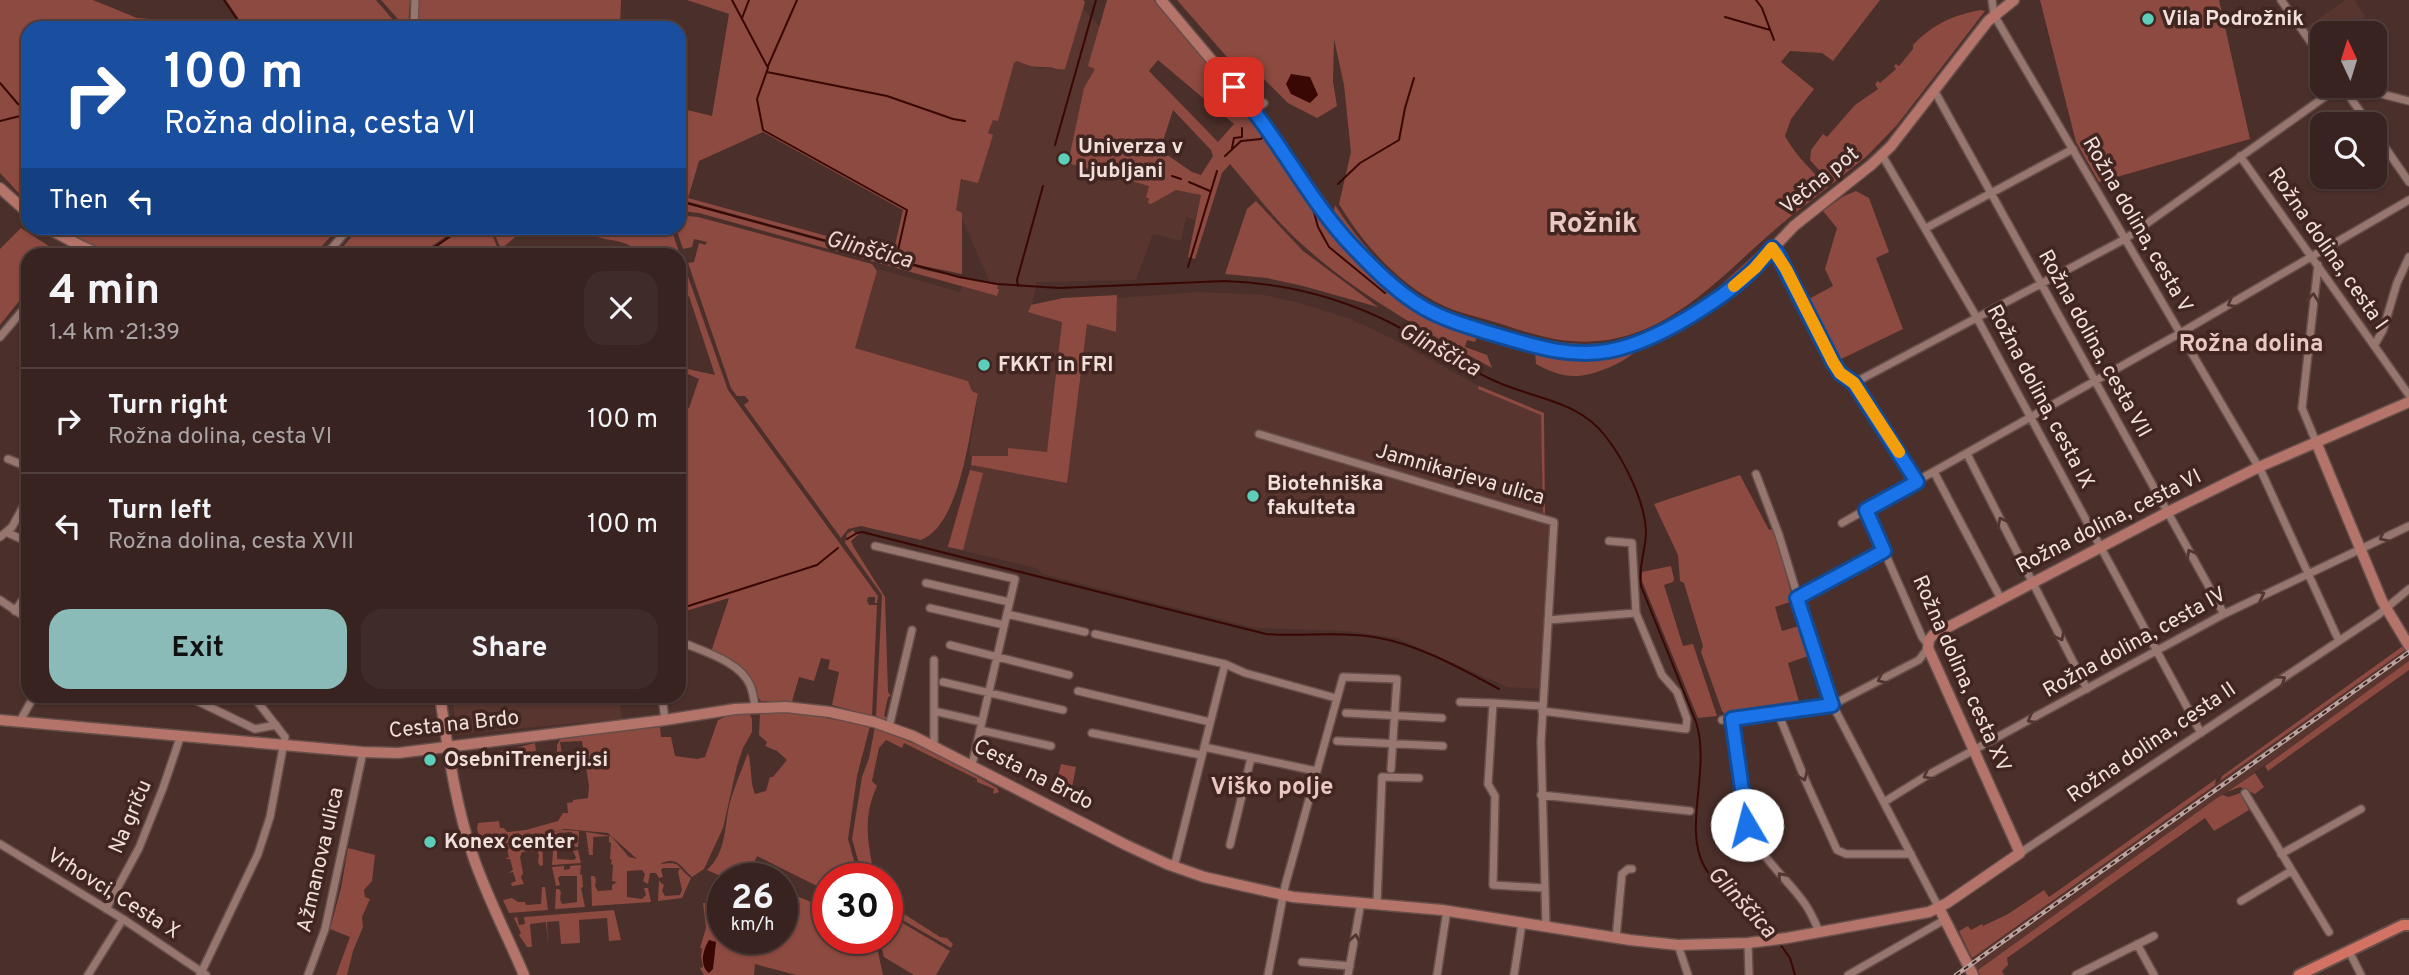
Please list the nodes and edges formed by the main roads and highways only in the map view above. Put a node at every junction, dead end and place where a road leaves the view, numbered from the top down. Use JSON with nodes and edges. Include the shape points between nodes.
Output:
{"nodes":[{"id":1,"x":2407,"y":922,"type":"edge"},
{"id":2,"x":2299,"y":975,"type":"edge"}],
"edges":[{"from":1,"to":2,"type":"main road"}]}
